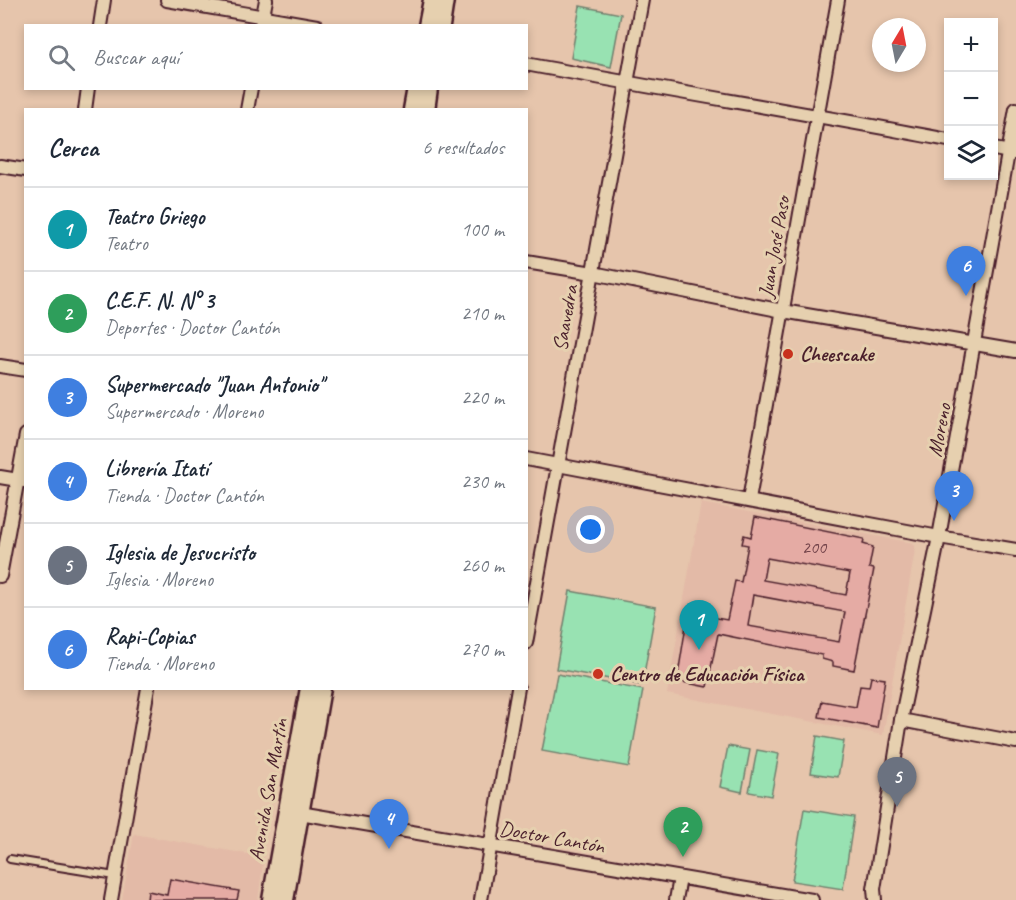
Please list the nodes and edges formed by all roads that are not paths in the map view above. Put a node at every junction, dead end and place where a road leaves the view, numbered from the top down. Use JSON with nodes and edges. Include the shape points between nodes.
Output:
{"nodes":[{"id":1,"x":104,"y":0,"type":"edge"},
{"id":2,"x":167,"y":0,"type":"edge"},
{"id":3,"x":266,"y":0,"type":"edge"},
{"id":4,"x":432,"y":0,"type":"edge"},
{"id":5,"x":445,"y":0,"type":"edge"},
{"id":6,"x":642,"y":0,"type":"edge"},
{"id":7,"x":838,"y":0,"type":"edge"},
{"id":8,"x":262,"y":21,"type":"edge"},
{"id":9,"x":100,"y":24,"type":"edge"},
{"id":10,"x":295,"y":24,"type":"edge"},
{"id":11,"x":427,"y":24,"type":"edge"},
{"id":12,"x":441,"y":24,"type":"edge"},
{"id":13,"x":528,"y":64,"type":"edge"},
{"id":14,"x":627,"y":83,"type":"junction"},
{"id":15,"x":88,"y":90,"type":"edge"},
{"id":16,"x":251,"y":90,"type":"edge"},
{"id":17,"x":416,"y":90,"type":"edge"},
{"id":18,"x":429,"y":90,"type":"edge"},
{"id":19,"x":84,"y":108,"type":"edge"},
{"id":20,"x":247,"y":108,"type":"edge"},
{"id":21,"x":412,"y":108,"type":"edge"},
{"id":22,"x":426,"y":108,"type":"edge"},
{"id":23,"x":1016,"y":109,"type":"edge"},
{"id":24,"x":818,"y":115,"type":"junction"},
{"id":25,"x":944,"y":139,"type":"edge"},
{"id":26,"x":1012,"y":153,"type":"edge"},
{"id":27,"x":0,"y":166,"type":"edge"},
{"id":28,"x":24,"y":170,"type":"edge"},
{"id":29,"x":528,"y":262,"type":"edge"},
{"id":30,"x":593,"y":273,"type":"junction"},
{"id":31,"x":783,"y":311,"type":"junction"},
{"id":32,"x":975,"y":343,"type":"junction"},
{"id":33,"x":1016,"y":351,"type":"edge"},
{"id":34,"x":0,"y":366,"type":"edge"},
{"id":35,"x":24,"y":370,"type":"edge"},
{"id":36,"x":24,"y":453,"type":"edge"},
{"id":37,"x":528,"y":459,"type":"edge"},
{"id":38,"x":559,"y":464,"type":"junction"},
{"id":39,"x":0,"y":477,"type":"edge"},
{"id":40,"x":21,"y":481,"type":"edge"},
{"id":41,"x":749,"y":500,"type":"junction"},
{"id":42,"x":939,"y":537,"type":"junction"},
{"id":43,"x":1016,"y":550,"type":"edge"},
{"id":44,"x":0,"y":576,"type":"edge"},
{"id":45,"x":528,"y":632,"type":"edge"},
{"id":46,"x":148,"y":690,"type":"edge"},
{"id":47,"x":309,"y":690,"type":"edge"},
{"id":48,"x":322,"y":690,"type":"edge"},
{"id":49,"x":518,"y":690,"type":"edge"},
{"id":50,"x":901,"y":720,"type":"junction"},
{"id":51,"x":1016,"y":742,"type":"edge"},
{"id":52,"x":294,"y":812,"type":"junction"},
{"id":53,"x":490,"y":846,"type":"junction"},
{"id":54,"x":9,"y":859,"type":"dead end"},
{"id":55,"x":115,"y":876,"type":"junction"},
{"id":56,"x":680,"y":878,"type":"junction"},
{"id":57,"x":111,"y":900,"type":"edge"},
{"id":58,"x":271,"y":900,"type":"edge"},
{"id":59,"x":285,"y":900,"type":"edge"},
{"id":60,"x":481,"y":900,"type":"edge"},
{"id":61,"x":676,"y":900,"type":"edge"},
{"id":62,"x":812,"y":900,"type":"edge"},
{"id":63,"x":875,"y":900,"type":"edge"}],
"edges":[{"from":1,"to":9,"type":"street"},
{"from":2,"to":8,"type":"street"},
{"from":3,"to":8,"type":"street"},
{"from":4,"to":11,"type":"main road"},
{"from":5,"to":12,"type":"main road"},
{"from":6,"to":14,"type":"street","name":"Saavedra"},
{"from":7,"to":24,"type":"street","name":"Juan José Paso"},
{"from":8,"to":10,"type":"street"},
{"from":13,"to":14,"type":"street"},
{"from":14,"to":24,"type":"street"},
{"from":14,"to":30,"type":"street","name":"Saavedra"},
{"from":15,"to":19,"type":"street"},
{"from":16,"to":20,"type":"street"},
{"from":17,"to":21,"type":"main road"},
{"from":18,"to":22,"type":"main road"},
{"from":23,"to":26,"type":"street","name":"Moreno"},
{"from":24,"to":25,"type":"street"},
{"from":24,"to":31,"type":"street","name":"Juan José Paso"},
{"from":26,"to":32,"type":"street","name":"Moreno"},
{"from":27,"to":28,"type":"street"},
{"from":29,"to":30,"type":"street"},
{"from":30,"to":31,"type":"street"},
{"from":30,"to":38,"type":"street","name":"Saavedra"},
{"from":31,"to":32,"type":"street"},
{"from":31,"to":41,"type":"street","name":"Juan José Paso"},
{"from":32,"to":33,"type":"street"},
{"from":32,"to":42,"type":"street","name":"Moreno"},
{"from":34,"to":35,"type":"street"},
{"from":36,"to":40,"type":"street"},
{"from":37,"to":38,"type":"street"},
{"from":38,"to":41,"type":"street"},
{"from":38,"to":45,"type":"street","name":"Saavedra"},
{"from":39,"to":40,"type":"street"},
{"from":40,"to":44,"type":"street"},
{"from":41,"to":42,"type":"street"},
{"from":42,"to":43,"type":"street"},
{"from":42,"to":50,"type":"street","name":"Moreno"},
{"from":46,"to":55,"type":"street"},
{"from":47,"to":52,"type":"main road","name":"Avenida San Martín"},
{"from":48,"to":52,"type":"main road","name":"Avenida San Martín"},
{"from":49,"to":53,"type":"street"},
{"from":50,"to":51,"type":"street"},
{"from":50,"to":63,"type":"street","name":"Moreno"},
{"from":52,"to":53,"type":"street","name":"Doctor Cantón"},
{"from":52,"to":58,"type":"main road","name":"Avenida San Martín"},
{"from":52,"to":59,"type":"main road","name":"Avenida San Martín"},
{"from":53,"to":56,"type":"street","name":"Doctor Cantón"},
{"from":53,"to":60,"type":"street"},
{"from":54,"to":55,"type":"lane"},
{"from":55,"to":57,"type":"street"},
{"from":56,"to":61,"type":"street"},
{"from":56,"to":62,"type":"street","name":"Doctor Cantón"}]}
